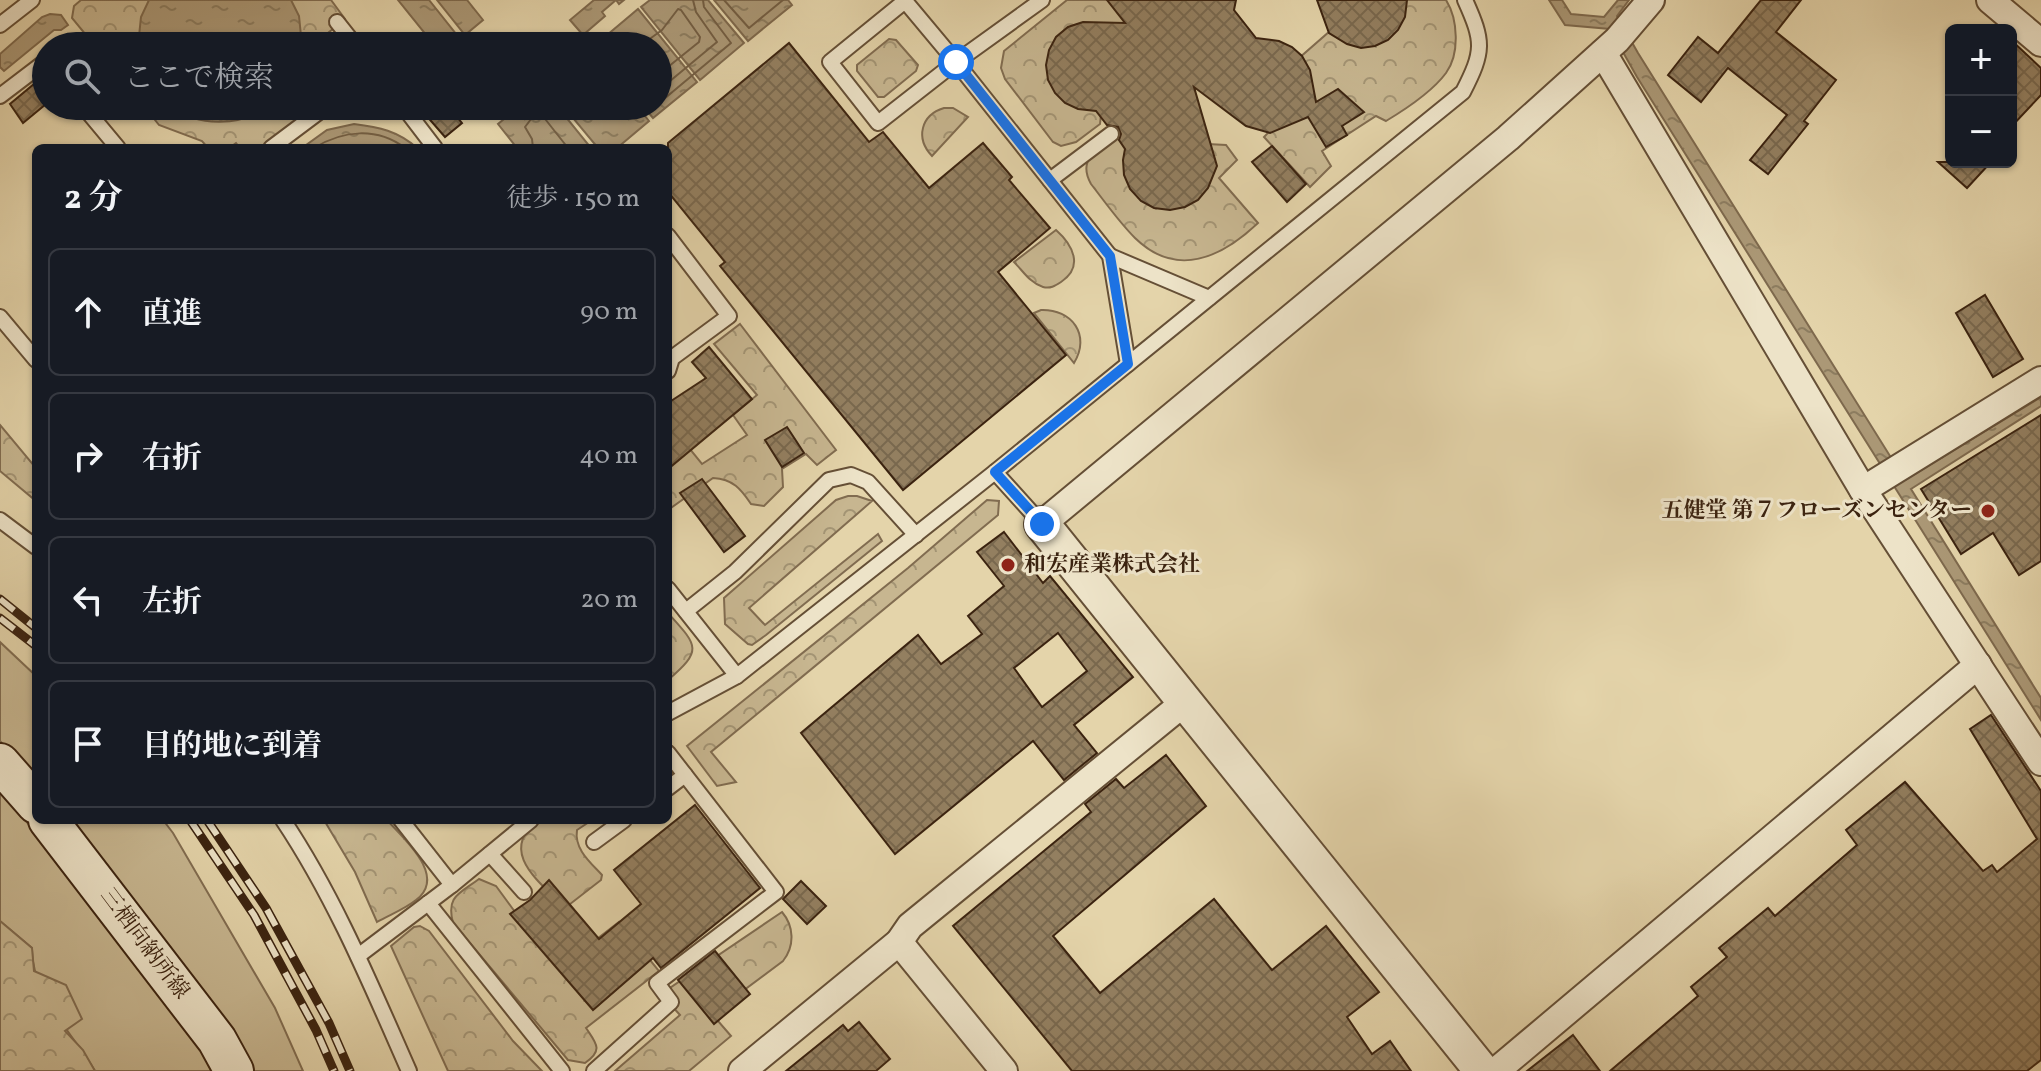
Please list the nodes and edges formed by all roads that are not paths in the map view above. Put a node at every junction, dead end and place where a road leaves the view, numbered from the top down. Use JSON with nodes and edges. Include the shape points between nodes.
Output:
{"nodes":[{"id":1,"x":32,"y":0,"type":"edge"},
{"id":2,"x":1042,"y":0,"type":"edge"},
{"id":3,"x":1465,"y":0,"type":"edge"},
{"id":4,"x":1651,"y":0,"type":"edge"},
{"id":5,"x":1990,"y":0,"type":"edge"},
{"id":6,"x":337,"y":22,"type":"dead end"},
{"id":7,"x":0,"y":25,"type":"edge"},
{"id":8,"x":345,"y":32,"type":"edge"},
{"id":9,"x":1618,"y":39,"type":"junction"},
{"id":10,"x":2041,"y":43,"type":"edge"},
{"id":11,"x":956,"y":62,"type":"junction"},
{"id":12,"x":32,"y":72,"type":"edge"},
{"id":13,"x":0,"y":96,"type":"edge"},
{"id":14,"x":95,"y":120,"type":"edge"},
{"id":15,"x":308,"y":120,"type":"edge"},
{"id":16,"x":414,"y":120,"type":"edge"},
{"id":17,"x":1111,"y":134,"type":"dead end"},
{"id":18,"x":115,"y":144,"type":"edge"},
{"id":19,"x":276,"y":144,"type":"edge"},
{"id":20,"x":432,"y":144,"type":"edge"},
{"id":21,"x":1050,"y":180,"type":"junction"},
{"id":22,"x":672,"y":241,"type":"edge"},
{"id":23,"x":1110,"y":256,"type":"junction"},
{"id":24,"x":1209,"y":298,"type":"junction"},
{"id":25,"x":0,"y":317,"type":"edge"},
{"id":26,"x":32,"y":355,"type":"edge"},
{"id":27,"x":672,"y":358,"type":"edge"},
{"id":28,"x":1128,"y":364,"type":"junction"},
{"id":29,"x":2041,"y":380,"type":"edge"},
{"id":30,"x":995,"y":472,"type":"junction"},
{"id":31,"x":1868,"y":486,"type":"junction"},
{"id":32,"x":0,"y":520,"type":"edge"},
{"id":33,"x":1042,"y":524,"type":"junction"},
{"id":34,"x":916,"y":535,"type":"junction"},
{"id":35,"x":32,"y":544,"type":"edge"},
{"id":36,"x":672,"y":594,"type":"edge"},
{"id":37,"x":686,"y":611,"type":"junction"},
{"id":38,"x":1978,"y":665,"type":"junction"},
{"id":39,"x":737,"y":676,"type":"junction"},
{"id":40,"x":1185,"y":702,"type":"junction"},
{"id":41,"x":672,"y":711,"type":"edge"},
{"id":42,"x":672,"y":758,"type":"edge"},
{"id":43,"x":2041,"y":762,"type":"edge"},
{"id":44,"x":0,"y":763,"type":"edge"},
{"id":45,"x":685,"y":775,"type":"junction"},
{"id":46,"x":672,"y":785,"type":"edge"},
{"id":47,"x":32,"y":799,"type":"edge"},
{"id":48,"x":51,"y":824,"type":"edge"},
{"id":49,"x":286,"y":824,"type":"edge"},
{"id":50,"x":404,"y":824,"type":"edge"},
{"id":51,"x":526,"y":824,"type":"edge"},
{"id":52,"x":619,"y":824,"type":"edge"},
{"id":53,"x":594,"y":842,"type":"dead end"},
{"id":54,"x":490,"y":854,"type":"junction"},
{"id":55,"x":452,"y":885,"type":"junction"},
{"id":56,"x":524,"y":892,"type":"dead end"},
{"id":57,"x":428,"y":903,"type":"junction"},
{"id":58,"x":899,"y":942,"type":"junction"},
{"id":59,"x":358,"y":956,"type":"junction"},
{"id":60,"x":234,"y":1071,"type":"edge"},
{"id":61,"x":409,"y":1071,"type":"edge"},
{"id":62,"x":562,"y":1071,"type":"edge"},
{"id":63,"x":594,"y":1071,"type":"edge"},
{"id":64,"x":742,"y":1071,"type":"edge"},
{"id":65,"x":1004,"y":1071,"type":"edge"},
{"id":66,"x":1482,"y":1071,"type":"edge"},
{"id":67,"x":1496,"y":1071,"type":"edge"}],
"edges":[{"from":1,"to":7,"type":"lane"},
{"from":2,"to":11,"type":"lane"},
{"from":3,"to":24,"type":"lane","via":[[1477,26],[1480,59],[1463,92]]},
{"from":4,"to":9,"type":"street"},
{"from":5,"to":10,"type":"street"},
{"from":6,"to":8,"type":"lane"},
{"from":9,"to":31,"type":"street"},
{"from":9,"to":33,"type":"street","via":[[1508,138]]},
{"from":11,"to":11,"type":"lane","via":[[878,123],[830,62],[905,1]]},
{"from":11,"to":21,"type":"lane"},
{"from":12,"to":13,"type":"lane"},
{"from":14,"to":18,"type":"lane"},
{"from":15,"to":19,"type":"lane"},
{"from":16,"to":20,"type":"lane"},
{"from":17,"to":21,"type":"lane"},
{"from":21,"to":23,"type":"lane"},
{"from":22,"to":27,"type":"lane","via":[[729,316]]},
{"from":23,"to":24,"type":"lane"},
{"from":23,"to":28,"type":"lane"},
{"from":24,"to":28,"type":"lane"},
{"from":25,"to":26,"type":"lane"},
{"from":28,"to":30,"type":"lane"},
{"from":29,"to":31,"type":"street"},
{"from":30,"to":33,"type":"lane"},
{"from":30,"to":34,"type":"lane"},
{"from":31,"to":38,"type":"street"},
{"from":32,"to":35,"type":"lane"},
{"from":33,"to":40,"type":"street"},
{"from":34,"to":37,"type":"lane","via":[[868,482],[851,475],[829,480],[735,572]]},
{"from":34,"to":39,"type":"lane"},
{"from":36,"to":37,"type":"lane"},
{"from":37,"to":39,"type":"lane"},
{"from":38,"to":43,"type":"street"},
{"from":38,"to":67,"type":"street"},
{"from":39,"to":41,"type":"lane"},
{"from":40,"to":58,"type":"street","via":[[910,926]]},
{"from":40,"to":66,"type":"street"},
{"from":42,"to":45,"type":"lane"},
{"from":44,"to":47,"type":"main road"},
{"from":45,"to":46,"type":"lane"},
{"from":45,"to":63,"type":"lane","via":[[776,892],[657,983],[671,1002]]},
{"from":48,"to":60,"type":"main road","name":"三栖向納所線","via":[[217,1040]]},
{"from":49,"to":59,"type":"lane"},
{"from":50,"to":55,"type":"lane"},
{"from":51,"to":54,"type":"lane"},
{"from":52,"to":53,"type":"lane"},
{"from":54,"to":55,"type":"lane"},
{"from":54,"to":56,"type":"lane"},
{"from":55,"to":57,"type":"lane"},
{"from":57,"to":59,"type":"lane"},
{"from":57,"to":62,"type":"lane"},
{"from":58,"to":64,"type":"street"},
{"from":58,"to":65,"type":"street"},
{"from":59,"to":61,"type":"lane"}]}
